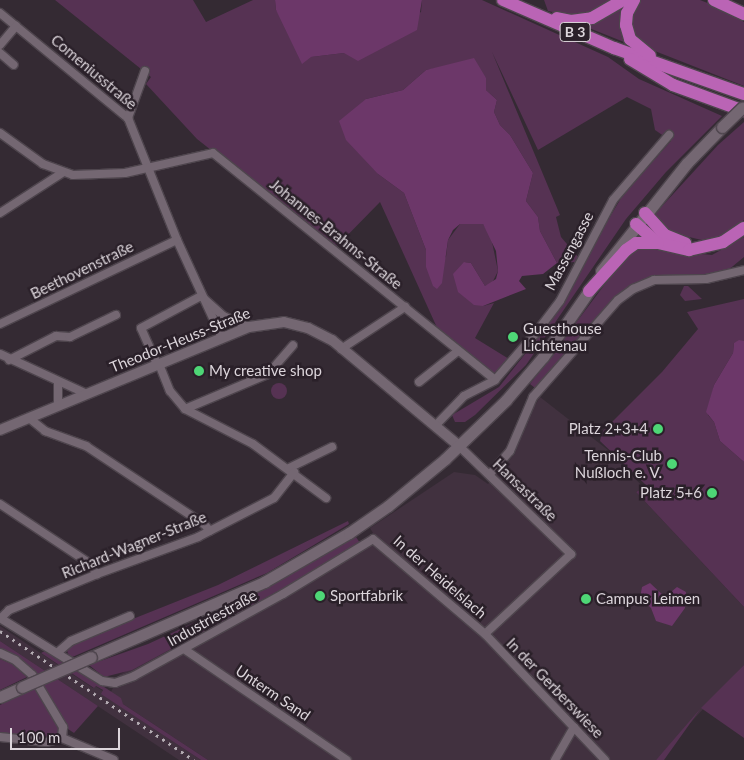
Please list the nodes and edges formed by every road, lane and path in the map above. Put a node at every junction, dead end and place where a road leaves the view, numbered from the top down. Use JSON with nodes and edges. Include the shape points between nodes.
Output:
{"nodes":[{"id":1,"x":503,"y":0,"type":"edge"},
{"id":2,"x":623,"y":0,"type":"edge"},
{"id":3,"x":634,"y":0,"type":"edge"},
{"id":4,"x":714,"y":0,"type":"edge"},
{"id":5,"x":0,"y":13,"type":"edge"},
{"id":6,"x":744,"y":14,"type":"edge"},
{"id":7,"x":537,"y":16,"type":"junction"},
{"id":8,"x":16,"y":26,"type":"junction"},
{"id":9,"x":0,"y":45,"type":"edge"},
{"id":10,"x":614,"y":48,"type":"junction"},
{"id":11,"x":0,"y":53,"type":"edge"},
{"id":12,"x":14,"y":65,"type":"dead end"},
{"id":13,"x":673,"y":70,"type":"junction"},
{"id":14,"x":145,"y":71,"type":"dead end"},
{"id":15,"x":744,"y":94,"type":"edge"},
{"id":16,"x":744,"y":106,"type":"edge"},
{"id":17,"x":744,"y":112,"type":"edge"},
{"id":18,"x":128,"y":118,"type":"junction"},
{"id":19,"x":0,"y":133,"type":"edge"},
{"id":20,"x":669,"y":135,"type":"dead end"},
{"id":21,"x":147,"y":169,"type":"junction"},
{"id":22,"x":62,"y":173,"type":"junction"},
{"id":23,"x":0,"y":213,"type":"edge"},
{"id":24,"x":645,"y":213,"type":"junction"},
{"id":25,"x":636,"y":224,"type":"junction"},
{"id":26,"x":744,"y":228,"type":"edge"},
{"id":27,"x":177,"y":240,"type":"junction"},
{"id":28,"x":658,"y":243,"type":"junction"},
{"id":29,"x":702,"y":248,"type":"junction"},
{"id":30,"x":744,"y":270,"type":"edge"},
{"id":31,"x":589,"y":291,"type":"junction"},
{"id":32,"x":201,"y":296,"type":"junction"},
{"id":33,"x":405,"y":307,"type":"junction"},
{"id":34,"x":116,"y":315,"type":"dead end"},
{"id":35,"x":0,"y":324,"type":"edge"},
{"id":36,"x":249,"y":327,"type":"junction"},
{"id":37,"x":222,"y":338,"type":"junction"},
{"id":38,"x":293,"y":345,"type":"dead end"},
{"id":39,"x":342,"y":348,"type":"junction"},
{"id":40,"x":458,"y":351,"type":"junction"},
{"id":41,"x":0,"y":354,"type":"edge"},
{"id":42,"x":9,"y":360,"type":"junction"},
{"id":43,"x":158,"y":364,"type":"junction"},
{"id":44,"x":496,"y":380,"type":"junction"},
{"id":45,"x":58,"y":382,"type":"junction"},
{"id":46,"x":419,"y":382,"type":"dead end"},
{"id":47,"x":87,"y":394,"type":"junction"},
{"id":48,"x":58,"y":406,"type":"junction"},
{"id":49,"x":185,"y":409,"type":"junction"},
{"id":50,"x":29,"y":418,"type":"junction"},
{"id":51,"x":436,"y":425,"type":"junction"},
{"id":52,"x":0,"y":430,"type":"edge"},
{"id":53,"x":459,"y":446,"type":"junction"},
{"id":54,"x":332,"y":447,"type":"dead end"},
{"id":55,"x":291,"y":470,"type":"junction"},
{"id":56,"x":490,"y":474,"type":"junction"},
{"id":57,"x":326,"y":498,"type":"dead end"},
{"id":58,"x":0,"y":504,"type":"edge"},
{"id":59,"x":210,"y":531,"type":"junction"},
{"id":60,"x":376,"y":540,"type":"joint"},
{"id":61,"x":97,"y":574,"type":"junction"},
{"id":62,"x":130,"y":616,"type":"dead end"},
{"id":63,"x":0,"y":618,"type":"edge"},
{"id":64,"x":485,"y":634,"type":"junction"},
{"id":65,"x":184,"y":649,"type":"junction"},
{"id":66,"x":0,"y":653,"type":"edge"},
{"id":67,"x":57,"y":653,"type":"junction"},
{"id":68,"x":0,"y":697,"type":"edge"},
{"id":69,"x":574,"y":727,"type":"junction"},
{"id":70,"x":0,"y":737,"type":"edge"},
{"id":71,"x":62,"y":738,"type":"junction"},
{"id":72,"x":114,"y":760,"type":"edge"},
{"id":73,"x":347,"y":760,"type":"edge"},
{"id":74,"x":555,"y":760,"type":"edge"},
{"id":75,"x":605,"y":760,"type":"edge"}],
"edges":[{"from":1,"to":7,"type":"highway","number":"B 3"},
{"from":2,"to":7,"type":"highway","via":[[592,18],[571,21]]},
{"from":3,"to":13,"type":"highway","via":[[627,13],[630,39],[639,49]]},
{"from":4,"to":6,"type":"highway"},
{"from":5,"to":8,"type":"street","name":"Comeniusstraße"},
{"from":7,"to":10,"type":"highway","number":"B 3"},
{"from":8,"to":9,"type":"street"},
{"from":8,"to":18,"type":"street","name":"Comeniusstraße"},
{"from":10,"to":13,"type":"highway","number":"B 3"},
{"from":10,"to":17,"type":"highway","via":[[673,85]]},
{"from":11,"to":12,"type":"street"},
{"from":13,"to":15,"type":"highway","number":"B 3"},
{"from":14,"to":18,"type":"street"},
{"from":16,"to":24,"type":"main road","bridge":true},
{"from":18,"to":21,"type":"street","name":"Comeniusstraße"},
{"from":19,"to":22,"type":"street","via":[[43,164]]},
{"from":20,"to":44,"type":"street","name":"Massengasse","via":[[613,200],[559,303]]},
{"from":21,"to":22,"type":"street","via":[[104,175]]},
{"from":21,"to":27,"type":"street","name":"Comeniusstraße"},
{"from":21,"to":33,"type":"street","name":"Johannes-Brahms-Straße","via":[[213,154]]},
{"from":22,"to":23,"type":"street"},
{"from":24,"to":25,"type":"main road"},
{"from":24,"to":29,"type":"highway","via":[[665,235]]},
{"from":25,"to":28,"type":"highway"},
{"from":25,"to":31,"type":"main road"},
{"from":26,"to":29,"type":"highway","via":[[723,242]]},
{"from":27,"to":32,"type":"street","name":"Comeniusstraße"},
{"from":27,"to":35,"type":"street","name":"Beethovenstraße"},
{"from":28,"to":29,"type":"highway","via":[[689,250]]},
{"from":28,"to":31,"type":"highway","via":[[636,243]]},
{"from":30,"to":56,"type":"street","via":[[706,278],[662,278],[646,282],[618,300],[533,397],[510,451]]},
{"from":31,"to":53,"type":"main road","via":[[519,386]]},
{"from":32,"to":36,"type":"street","via":[[223,316]]},
{"from":32,"to":37,"type":"street","name":"Comeniusstraße"},
{"from":32,"to":43,"type":"street","via":[[141,328]]},
{"from":33,"to":39,"type":"street"},
{"from":33,"to":40,"type":"street","name":"Johannes-Brahms-Straße"},
{"from":34,"to":42,"type":"street","via":[[70,337],[56,336]]},
{"from":36,"to":37,"type":"street","name":"Theodor-Heuss-Straße"},
{"from":36,"to":39,"type":"street","name":"Theodor-Heuss-Straße","via":[[274,322],[302,325]]},
{"from":37,"to":43,"type":"street","name":"Theodor-Heuss-Straße"},
{"from":38,"to":49,"type":"street","via":[[268,374]]},
{"from":39,"to":51,"type":"street","name":"Theodor-Heuss-Straße"},
{"from":40,"to":44,"type":"street","name":"Johannes-Brahms-Straße"},
{"from":40,"to":46,"type":"street"},
{"from":41,"to":42,"type":"street"},
{"from":42,"to":45,"type":"street"},
{"from":43,"to":47,"type":"street","name":"Theodor-Heuss-Straße"},
{"from":43,"to":49,"type":"street","via":[[170,390]]},
{"from":44,"to":51,"type":"street","via":[[464,396]]},
{"from":45,"to":47,"type":"street"},
{"from":45,"to":48,"type":"street"},
{"from":47,"to":48,"type":"street","name":"Theodor-Heuss-Straße"},
{"from":48,"to":50,"type":"street","name":"Theodor-Heuss-Straße"},
{"from":49,"to":55,"type":"street","via":[[236,434]]},
{"from":50,"to":52,"type":"street","name":"Theodor-Heuss-Straße"},
{"from":50,"to":59,"type":"street","via":[[45,431],[86,446]]},
{"from":51,"to":53,"type":"street","name":"Theodor-Heuss-Straße"},
{"from":53,"to":56,"type":"street","name":"Hansastraße"},
{"from":53,"to":68,"type":"main road","bridge":true,"via":[[388,506],[300,563],[202,612]]},
{"from":54,"to":55,"type":"street"},
{"from":55,"to":57,"type":"street"},
{"from":55,"to":59,"type":"street","name":"Richard-Wagner-Straße","via":[[274,498]]},
{"from":56,"to":64,"type":"street","name":"Hansastraße","via":[[571,554]]},
{"from":58,"to":61,"type":"street","via":[[89,564]]},
{"from":59,"to":61,"type":"street","name":"Richard-Wagner-Straße"},
{"from":60,"to":64,"type":"street","name":"In der Heidelslach"},
{"from":60,"to":65,"type":"street","name":"Industriestraße","via":[[368,540],[283,594]]},
{"from":61,"to":63,"type":"street","name":"Richard-Wagner-Straße","via":[[8,610]]},
{"from":62,"to":67,"type":"street","via":[[71,641]]},
{"from":63,"to":67,"type":"street"},
{"from":64,"to":69,"type":"street","name":"In der Gerberswiese"},
{"from":65,"to":67,"type":"street","name":"Industriestraße","via":[[134,676],[108,684]]},
{"from":65,"to":73,"type":"street","name":"Unterm Sand"},
{"from":66,"to":71,"type":"street","via":[[15,660],[32,675],[63,727]]},
{"from":69,"to":74,"type":"street"},
{"from":69,"to":75,"type":"street","name":"In der Gerberswiese"},
{"from":70,"to":71,"type":"street","via":[[40,742]]},
{"from":71,"to":72,"type":"street"}]}
